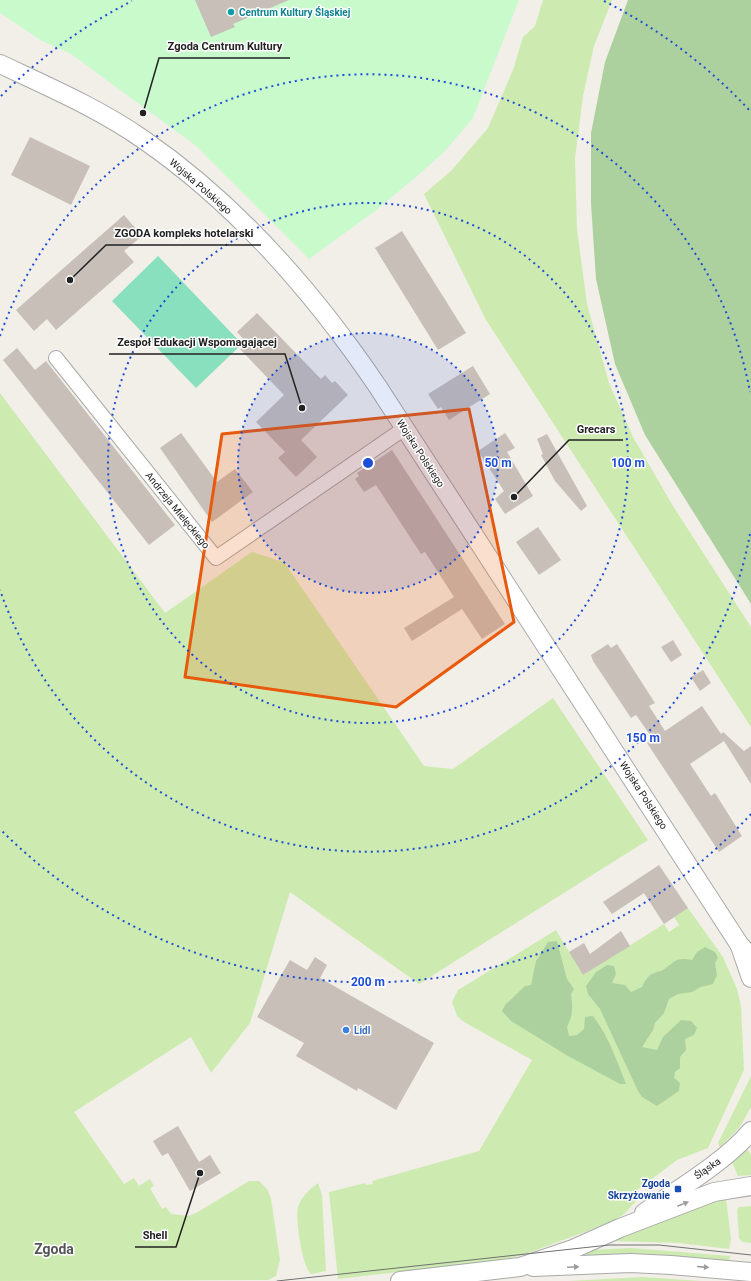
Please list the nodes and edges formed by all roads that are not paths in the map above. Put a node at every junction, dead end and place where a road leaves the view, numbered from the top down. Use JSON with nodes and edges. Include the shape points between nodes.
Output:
{"nodes":[{"id":1,"x":0,"y":64,"type":"edge"},
{"id":2,"x":56,"y":358,"type":"dead end"},
{"id":3,"x":405,"y":428,"type":"junction"},
{"id":4,"x":739,"y":944,"type":"junction"},
{"id":5,"x":751,"y":957,"type":"edge"},
{"id":6,"x":751,"y":978,"type":"edge"},
{"id":7,"x":751,"y":1131,"type":"edge"},
{"id":8,"x":751,"y":1186,"type":"edge"},
{"id":9,"x":620,"y":1228,"type":"junction"},
{"id":10,"x":511,"y":1272,"type":"edge"},
{"id":11,"x":751,"y":1272,"type":"edge"},
{"id":12,"x":400,"y":1281,"type":"edge"}],
"edges":[{"from":1,"to":3,"type":"street","name":"Wojska Polskiego","via":[[125,128],[171,159],[206,187],[264,244],[314,302],[365,368]]},
{"from":2,"to":3,"type":"street","name":"Andrzeja Mielęckiego","via":[[216,558]]},
{"from":3,"to":4,"type":"street","name":"Wojska Polskiego"},
{"from":4,"to":5,"type":"street","name":"Wojska Polskiego"},
{"from":4,"to":6,"type":"street","name":"Wojska Polskiego"},
{"from":7,"to":9,"type":"street","name":"Śląska","via":[[722,1158]]},
{"from":9,"to":8,"type":"street","name":"Śląska","one_way":true,"via":[[714,1192]]},
{"from":9,"to":10,"type":"street","name":"Śląska"},
{"from":10,"to":11,"type":"street","one_way":true,"via":[[630,1263]]},
{"from":10,"to":12,"type":"street","name":"Śląska"}]}
